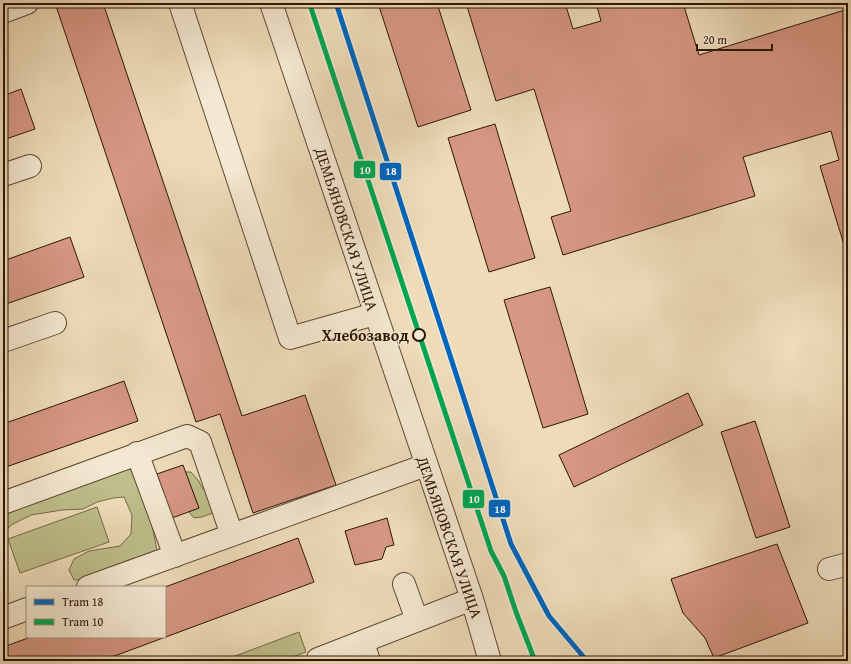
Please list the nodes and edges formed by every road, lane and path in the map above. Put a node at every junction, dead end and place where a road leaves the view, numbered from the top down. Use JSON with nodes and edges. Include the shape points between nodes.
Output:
{"nodes":[{"id":1,"x":27,"y":3,"type":"edge"},
{"id":2,"x":180,"y":3,"type":"edge"},
{"id":3,"x":271,"y":3,"type":"edge"},
{"id":4,"x":3,"y":12,"type":"edge"},
{"id":5,"x":30,"y":166,"type":"dead end"},
{"id":6,"x":3,"y":175,"type":"edge"},
{"id":7,"x":375,"y":314,"type":"junction"},
{"id":8,"x":55,"y":323,"type":"dead end"},
{"id":9,"x":3,"y":341,"type":"edge"},
{"id":10,"x":138,"y":453,"type":"junction"},
{"id":11,"x":426,"y":465,"type":"junction"},
{"id":12,"x":3,"y":503,"type":"edge"},
{"id":13,"x":232,"y":535,"type":"junction"},
{"id":14,"x":174,"y":556,"type":"junction"},
{"id":15,"x":404,"y":584,"type":"dead end"},
{"id":16,"x":91,"y":586,"type":"edge"},
{"id":17,"x":472,"y":599,"type":"junction"},
{"id":18,"x":26,"y":609,"type":"edge"},
{"id":19,"x":3,"y":618,"type":"edge"},
{"id":20,"x":418,"y":620,"type":"junction"},
{"id":21,"x":366,"y":651,"type":"edge"},
{"id":22,"x":318,"y":661,"type":"edge"},
{"id":23,"x":490,"y":661,"type":"edge"}],
"edges":[{"from":1,"to":4,"type":"street"},
{"from":2,"to":7,"type":"street","via":[[290,338]]},
{"from":3,"to":7,"type":"street","name":"ДЕМЬЯНОВСКАЯ УЛИЦА"},
{"from":5,"to":6,"type":"street"},
{"from":7,"to":11,"type":"street","name":"ДЕМЬЯНОВСКАЯ УЛИЦА"},
{"from":8,"to":9,"type":"street"},
{"from":10,"to":12,"type":"street"},
{"from":10,"to":13,"type":"street","via":[[187,436],[200,442]]},
{"from":10,"to":14,"type":"street"},
{"from":11,"to":13,"type":"street"},
{"from":11,"to":17,"type":"street","name":"ДЕМЬЯНОВСКАЯ УЛИЦА"},
{"from":13,"to":14,"type":"street"},
{"from":14,"to":16,"type":"street"},
{"from":15,"to":20,"type":"street"},
{"from":17,"to":20,"type":"street"},
{"from":17,"to":23,"type":"street","name":"ДЕМЬЯНОВСКАЯ УЛИЦА"},
{"from":18,"to":19,"type":"street"},
{"from":20,"to":21,"type":"street"},
{"from":21,"to":22,"type":"street"}]}
